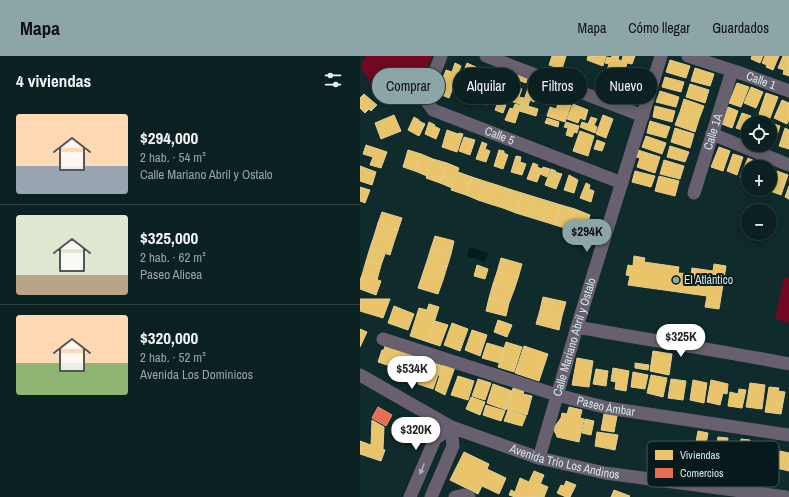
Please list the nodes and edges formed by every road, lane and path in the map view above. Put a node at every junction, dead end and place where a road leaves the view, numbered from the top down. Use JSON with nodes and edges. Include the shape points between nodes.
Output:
{"nodes":[{"id":1,"x":441,"y":56,"type":"edge"},
{"id":2,"x":486,"y":56,"type":"edge"},
{"id":3,"x":661,"y":56,"type":"edge"},
{"id":4,"x":688,"y":56,"type":"edge"},
{"id":5,"x":732,"y":71,"type":"junction"},
{"id":6,"x":789,"y":91,"type":"edge"},
{"id":7,"x":643,"y":116,"type":"junction"},
{"id":8,"x":712,"y":134,"type":"junction"},
{"id":9,"x":789,"y":165,"type":"edge"},
{"id":10,"x":622,"y":182,"type":"junction"},
{"id":11,"x":694,"y":193,"type":"dead end"},
{"id":12,"x":577,"y":327,"type":"junction"},
{"id":13,"x":383,"y":339,"type":"dead end"},
{"id":14,"x":789,"y":364,"type":"edge"},
{"id":15,"x":360,"y":375,"type":"edge"},
{"id":16,"x":557,"y":395,"type":"junction"},
{"id":17,"x":451,"y":427,"type":"junction"},
{"id":18,"x":789,"y":435,"type":"edge"},
{"id":19,"x":539,"y":458,"type":"junction"},
{"id":20,"x":647,"y":482,"type":"edge"},
{"id":21,"x":677,"y":487,"type":"edge"},
{"id":22,"x":699,"y":491,"type":"edge"},
{"id":23,"x":410,"y":497,"type":"edge"},
{"id":24,"x":431,"y":497,"type":"edge"},
{"id":25,"x":786,"y":497,"type":"edge"}],
"edges":[{"from":1,"to":10,"type":"street","name":"Calle 5","via":[[426,94],[433,110]]},
{"from":2,"to":7,"type":"street"},
{"from":3,"to":7,"type":"street","name":"Calle Mariano Abril y Ostalo"},
{"from":4,"to":5,"type":"street","name":"Calle 1"},
{"from":5,"to":6,"type":"street","name":"Calle 1"},
{"from":5,"to":8,"type":"street","name":"Calle 1A"},
{"from":7,"to":10,"type":"street","name":"Calle Mariano Abril y Ostalo"},
{"from":8,"to":9,"type":"street"},
{"from":8,"to":11,"type":"street","name":"Calle 1A"},
{"from":10,"to":12,"type":"street","name":"Calle Mariano Abril y Ostalo"},
{"from":12,"to":14,"type":"street"},
{"from":12,"to":16,"type":"street","name":"Calle Mariano Abril y Ostalo"},
{"from":13,"to":16,"type":"street","name":"Paseo Ámbar"},
{"from":15,"to":17,"type":"street","name":"Avenida Trío Los Andinos"},
{"from":16,"to":18,"type":"street","name":"Paseo Ámbar","via":[[608,408]]},
{"from":16,"to":19,"type":"street","name":"Calle Mariano Abril y Ostalo"},
{"from":17,"to":19,"type":"street","name":"Avenida Trío Los Andinos"},
{"from":17,"to":23,"type":"street","one_way":true,"via":[[434,440]]},
{"from":17,"to":24,"type":"street","via":[[453,446]]},
{"from":19,"to":20,"type":"street","name":"Avenida Trío Los Andinos"},
{"from":21,"to":22,"type":"street","name":"Avenida Trío Los Andinos"},
{"from":22,"to":25,"type":"street","name":"Avenida Trío Los Andinos"}]}
